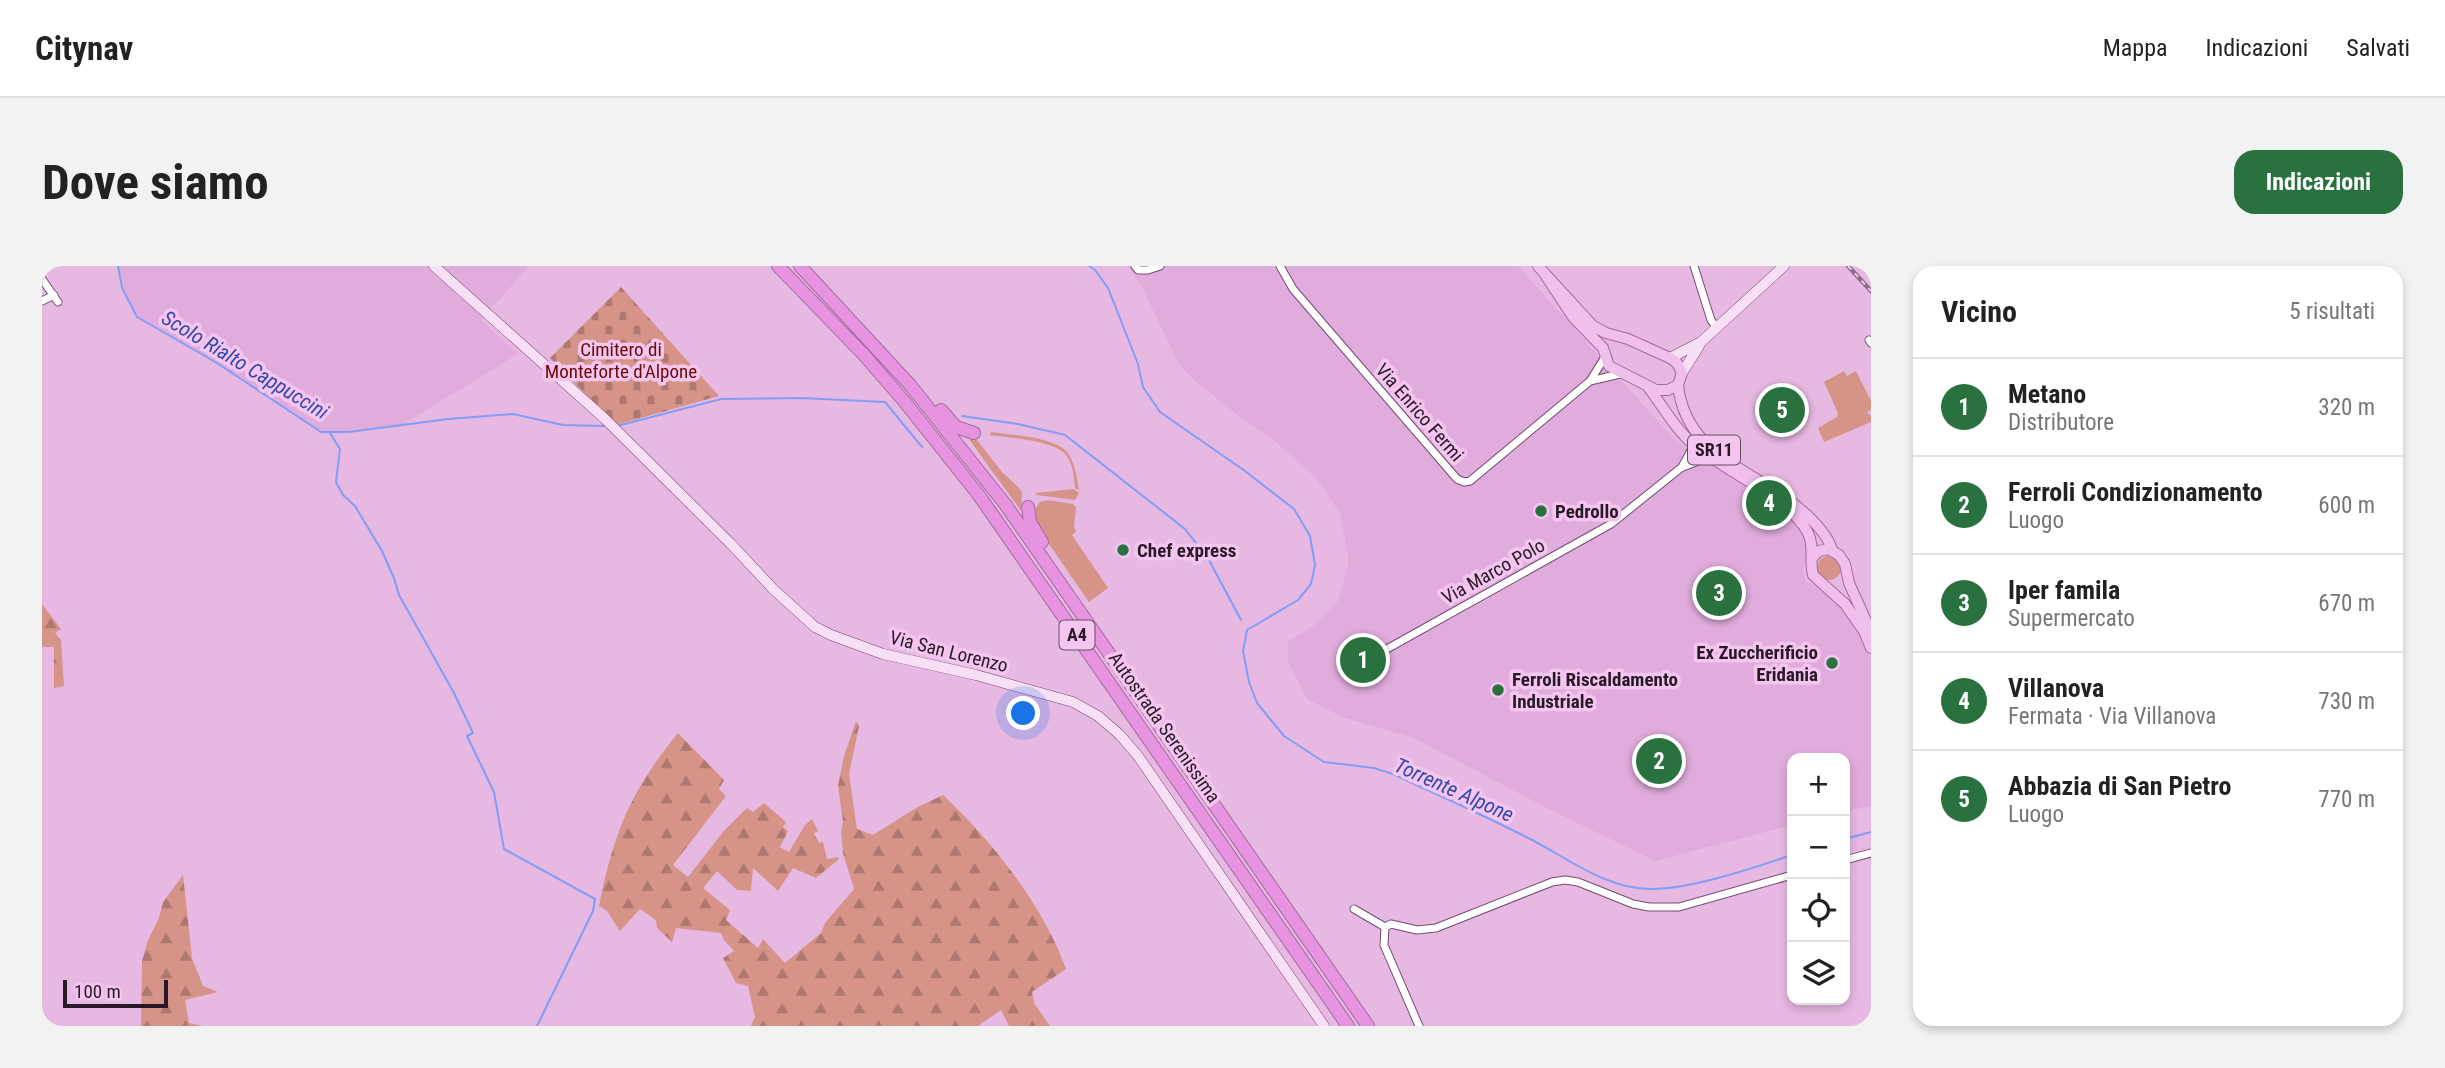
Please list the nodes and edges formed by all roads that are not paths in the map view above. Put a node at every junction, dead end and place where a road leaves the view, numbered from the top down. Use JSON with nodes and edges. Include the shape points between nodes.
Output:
{"nodes":[{"id":1,"x":435,"y":266,"type":"edge"},
{"id":2,"x":778,"y":266,"type":"edge"},
{"id":3,"x":800,"y":266,"type":"edge"},
{"id":4,"x":1135,"y":266,"type":"edge"},
{"id":5,"x":1160,"y":266,"type":"edge"},
{"id":6,"x":1280,"y":266,"type":"edge"},
{"id":7,"x":1694,"y":266,"type":"edge"},
{"id":8,"x":1784,"y":266,"type":"edge"},
{"id":9,"x":1541,"y":270,"type":"edge"},
{"id":10,"x":42,"y":279,"type":"edge"},
{"id":11,"x":42,"y":302,"type":"edge"},
{"id":12,"x":1717,"y":328,"type":"junction"},
{"id":13,"x":1620,"y":337,"type":"junction"},
{"id":14,"x":1701,"y":342,"type":"junction"},
{"id":15,"x":1605,"y":355,"type":"junction"},
{"id":16,"x":1670,"y":358,"type":"junction"},
{"id":17,"x":1682,"y":373,"type":"junction"},
{"id":18,"x":1621,"y":374,"type":"junction"},
{"id":19,"x":1590,"y":381,"type":"junction"},
{"id":20,"x":1678,"y":385,"type":"junction"},
{"id":21,"x":911,"y":386,"type":"junction"},
{"id":22,"x":1648,"y":386,"type":"junction"},
{"id":23,"x":974,"y":433,"type":"dead end"},
{"id":24,"x":1694,"y":445,"type":"junction"},
{"id":25,"x":1707,"y":455,"type":"junction"},
{"id":26,"x":1682,"y":467,"type":"junction"},
{"id":27,"x":1028,"y":507,"type":"dead end"},
{"id":28,"x":1832,"y":550,"type":"junction"},
{"id":29,"x":1812,"y":558,"type":"junction"},
{"id":30,"x":1846,"y":573,"type":"junction"},
{"id":31,"x":1825,"y":586,"type":"junction"},
{"id":32,"x":1069,"y":595,"type":"junction"},
{"id":33,"x":1871,"y":632,"type":"edge"},
{"id":34,"x":1871,"y":648,"type":"edge"},
{"id":35,"x":1385,"y":650,"type":"dead end"},
{"id":36,"x":1871,"y":853,"type":"edge"},
{"id":37,"x":1850,"y":859,"type":"edge"},
{"id":38,"x":1787,"y":876,"type":"edge"},
{"id":39,"x":1354,"y":909,"type":"dead end"},
{"id":40,"x":1385,"y":927,"type":"junction"},
{"id":41,"x":1324,"y":1026,"type":"edge"},
{"id":42,"x":1348,"y":1026,"type":"edge"},
{"id":43,"x":1368,"y":1026,"type":"edge"},
{"id":44,"x":1419,"y":1026,"type":"edge"}],
"edges":[{"from":1,"to":41,"type":"street","name":"Via San Lorenzo","via":[[604,418],[815,627],[883,654],[1073,702],[1098,716],[1138,756]]},
{"from":2,"to":42,"type":"highway","name":"Autostrada Serenissima","number":"A4","via":[[880,374],[978,494]]},
{"from":3,"to":21,"type":"highway","name":"Autostrada Serenissima","number":"A4"},
{"from":4,"to":5,"type":"street","via":[[1148,270]]},
{"from":6,"to":19,"type":"street","name":"Via Enrico Fermi","via":[[1293,289],[1461,481],[1470,481]]},
{"from":7,"to":12,"type":"street"},
{"from":8,"to":12,"type":"street"},
{"from":9,"to":13,"type":"main road","via":[[1593,326]]},
{"from":9,"to":15,"type":"main road"},
{"from":10,"to":11,"type":"street","via":[[56,298]]},
{"from":12,"to":14,"type":"street"},
{"from":13,"to":15,"type":"main road","via":[[1608,344]]},
{"from":13,"to":16,"type":"main road"},
{"from":14,"to":16,"type":"street"},
{"from":14,"to":17,"type":"street"},
{"from":15,"to":18,"type":"main road","via":[[1609,366]]},
{"from":15,"to":19,"type":"street","name":"Via Enrico Fermi"},
{"from":16,"to":17,"type":"main road"},
{"from":17,"to":20,"type":"main road"},
{"from":18,"to":19,"type":"street","name":"Via Enrico Fermi"},
{"from":18,"to":22,"type":"main road"},
{"from":20,"to":22,"type":"main road","via":[[1663,391]]},
{"from":20,"to":28,"type":"main road","number":"SR11","via":[[1686,418],[1700,439],[1805,512]]},
{"from":21,"to":23,"type":"highway","via":[[956,427]]},
{"from":21,"to":32,"type":"highway","name":"Autostrada Serenissima","number":"A4","via":[[1005,504]]},
{"from":22,"to":24,"type":"main road","number":"SR11"},
{"from":24,"to":25,"type":"main road","number":"SR11"},
{"from":24,"to":26,"type":"street","name":"Via Marco Polo"},
{"from":25,"to":26,"type":"street","name":"Via Marco Polo"},
{"from":25,"to":29,"type":"main road","number":"SR11","via":[[1796,516],[1810,536]]},
{"from":26,"to":35,"type":"street","name":"Via Marco Polo","via":[[1601,530]]},
{"from":27,"to":32,"type":"highway","via":[[1032,527]]},
{"from":28,"to":29,"type":"main road","via":[[1818,551]]},
{"from":28,"to":30,"type":"main road","number":"SR11","via":[[1845,564]]},
{"from":29,"to":31,"type":"main road","number":"SR11","via":[[1813,575]]},
{"from":30,"to":31,"type":"main road","via":[[1840,582]]},
{"from":30,"to":33,"type":"main road","number":"SR11"},
{"from":31,"to":34,"type":"main road","number":"SR11","via":[[1852,614]]},
{"from":32,"to":43,"type":"highway","name":"Autostrada Serenissima","number":"A4"},
{"from":36,"to":37,"type":"street"},
{"from":38,"to":40,"type":"street","via":[[1664,908],[1633,904],[1577,882],[1552,882],[1436,928]]},
{"from":39,"to":40,"type":"street"},
{"from":40,"to":44,"type":"street","via":[[1384,945]]}]}
